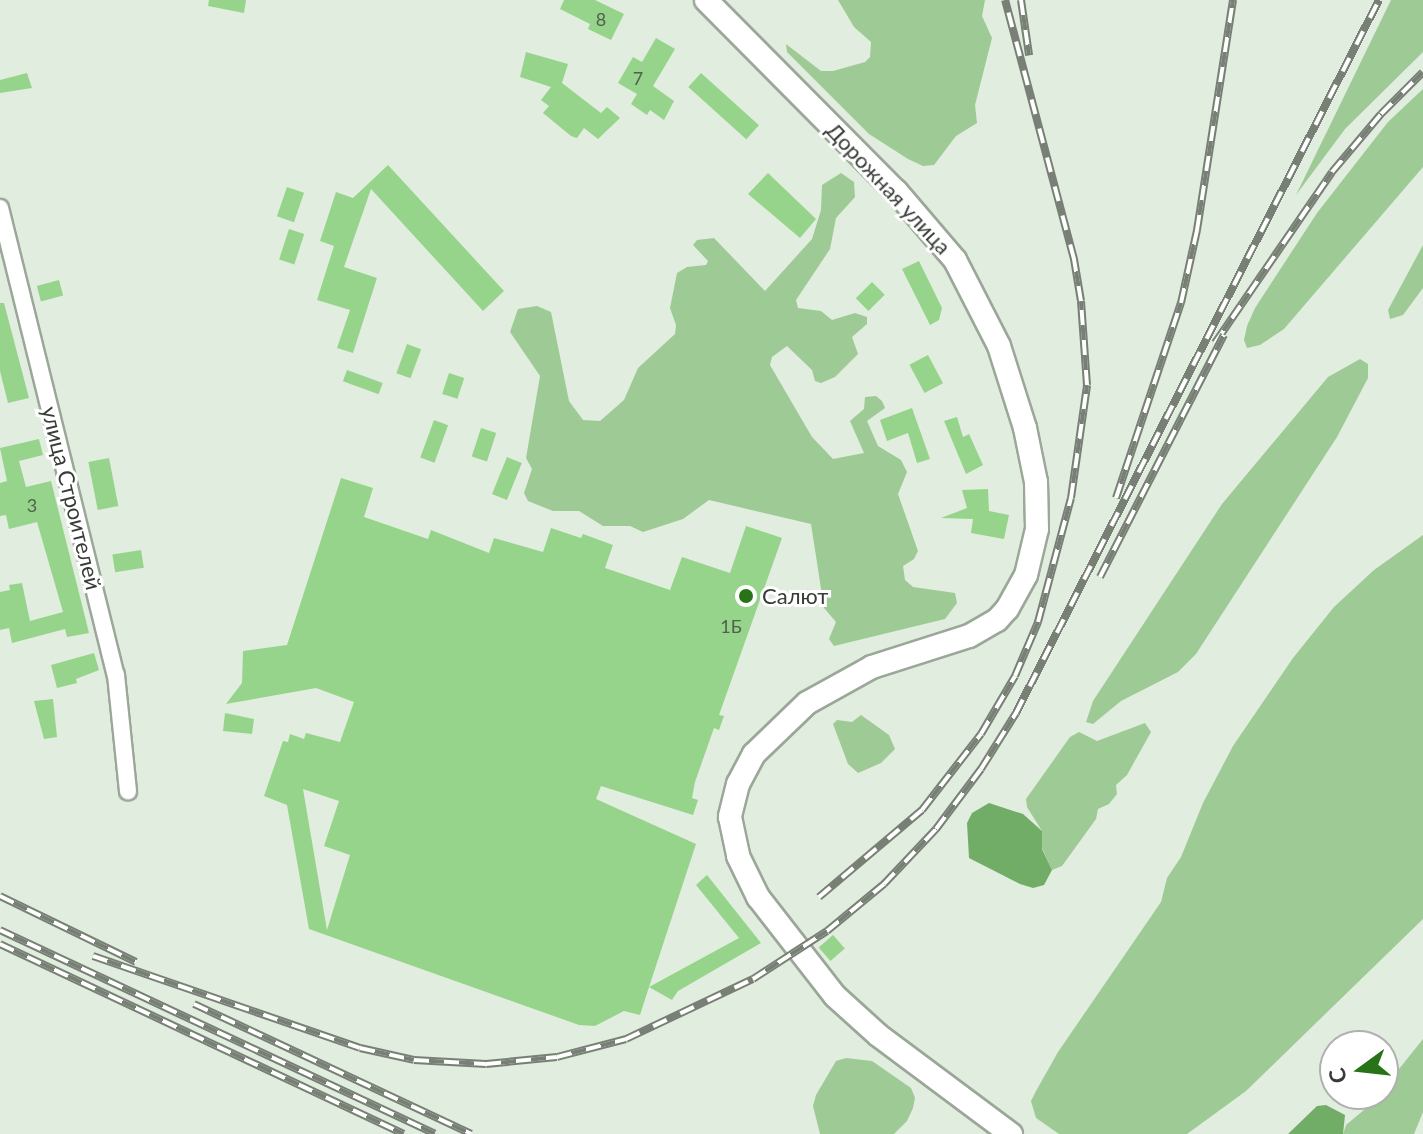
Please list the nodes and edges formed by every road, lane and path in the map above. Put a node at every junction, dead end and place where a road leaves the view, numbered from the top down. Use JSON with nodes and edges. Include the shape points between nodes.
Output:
{"nodes":[{"id":1,"x":706,"y":0,"type":"edge"},
{"id":2,"x":0,"y":208,"type":"edge"},
{"id":3,"x":128,"y":791,"type":"dead end"},
{"id":4,"x":1011,"y":1134,"type":"edge"}],
"edges":[{"from":1,"to":4,"type":"street","name":"Дорожная улица","via":[[896,191],[955,260],[999,346],[1025,428],[1036,482],[1037,529],[1026,575],[1007,609],[969,636],[872,667],[807,703],[754,754],[738,784],[730,817],[738,856],[758,897],[835,996]]},
{"from":2,"to":3,"type":"street","name":"улица Строителей","via":[[116,675]]}]}
